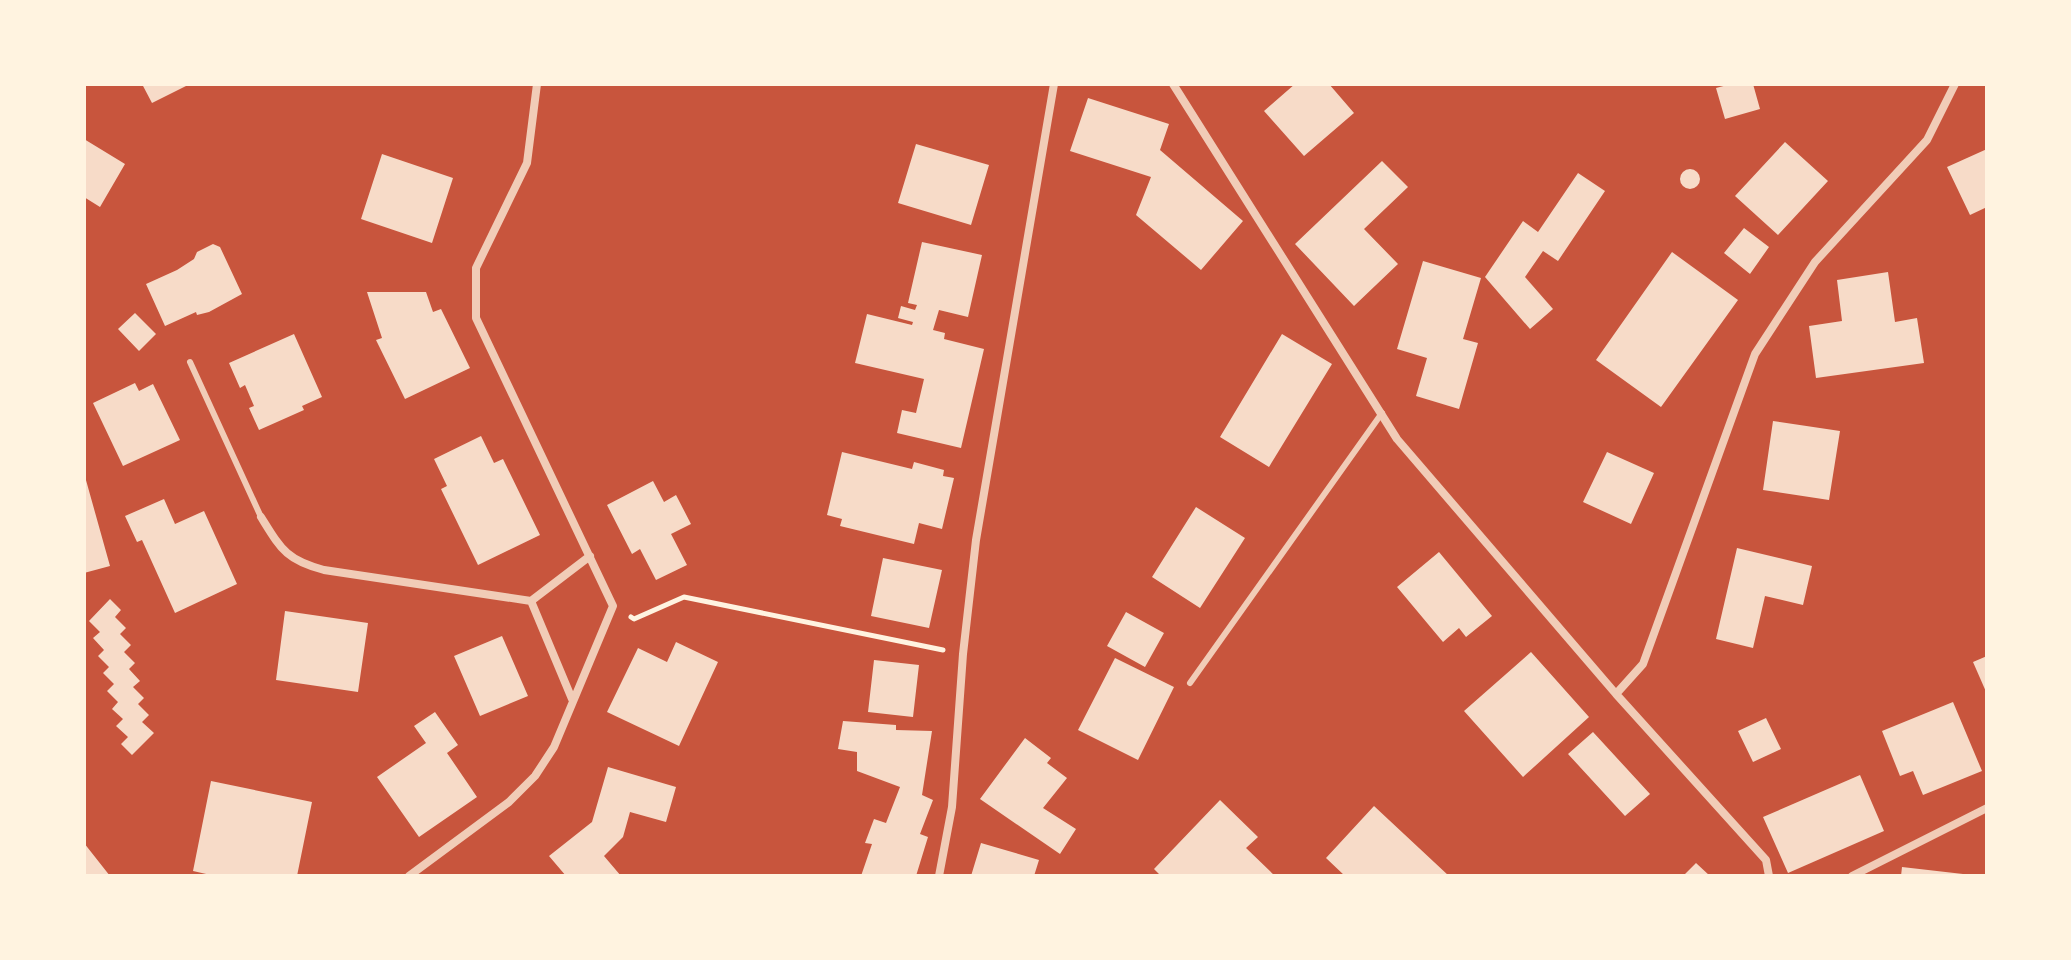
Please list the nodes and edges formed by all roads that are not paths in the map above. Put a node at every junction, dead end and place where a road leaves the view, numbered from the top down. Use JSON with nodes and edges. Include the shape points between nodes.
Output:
{"nodes":[{"id":1,"x":537,"y":84,"type":"edge"},
{"id":2,"x":1054,"y":84,"type":"edge"},
{"id":3,"x":1173,"y":84,"type":"edge"},
{"id":4,"x":1955,"y":84,"type":"edge"},
{"id":5,"x":190,"y":362,"type":"dead end"},
{"id":6,"x":1382,"y":413,"type":"junction"},
{"id":7,"x":261,"y":517,"type":"joint"},
{"id":8,"x":590,"y":556,"type":"junction"},
{"id":9,"x":531,"y":601,"type":"junction"},
{"id":10,"x":1190,"y":683,"type":"dead end"},
{"id":11,"x":1616,"y":694,"type":"junction"},
{"id":12,"x":572,"y":699,"type":"junction"},
{"id":13,"x":1987,"y":808,"type":"edge"},
{"id":14,"x":409,"y":876,"type":"edge"},
{"id":15,"x":939,"y":876,"type":"edge"},
{"id":16,"x":1769,"y":876,"type":"edge"},
{"id":17,"x":1852,"y":876,"type":"edge"}],
"edges":[{"from":1,"to":8,"type":"street","via":[[527,163],[476,268],[476,318]]},
{"from":2,"to":15,"type":"street","via":[[988,461],[963,654],[952,807]]},
{"from":3,"to":6,"type":"street"},
{"from":4,"to":11,"type":"street","via":[[1927,140],[1815,262],[1755,354],[1643,664]]},
{"from":5,"to":7,"type":"lane"},
{"from":6,"to":10,"type":"lane"},
{"from":6,"to":11,"type":"street","via":[[1397,439]]},
{"from":7,"to":9,"type":"street","via":[[283,552],[298,563]]},
{"from":8,"to":9,"type":"street"},
{"from":8,"to":12,"type":"street","via":[[613,606]]},
{"from":9,"to":12,"type":"street"},
{"from":11,"to":16,"type":"street","via":[[1766,860]]},
{"from":12,"to":14,"type":"street","via":[[554,747],[535,776],[509,802]]},
{"from":13,"to":17,"type":"street"}]}
